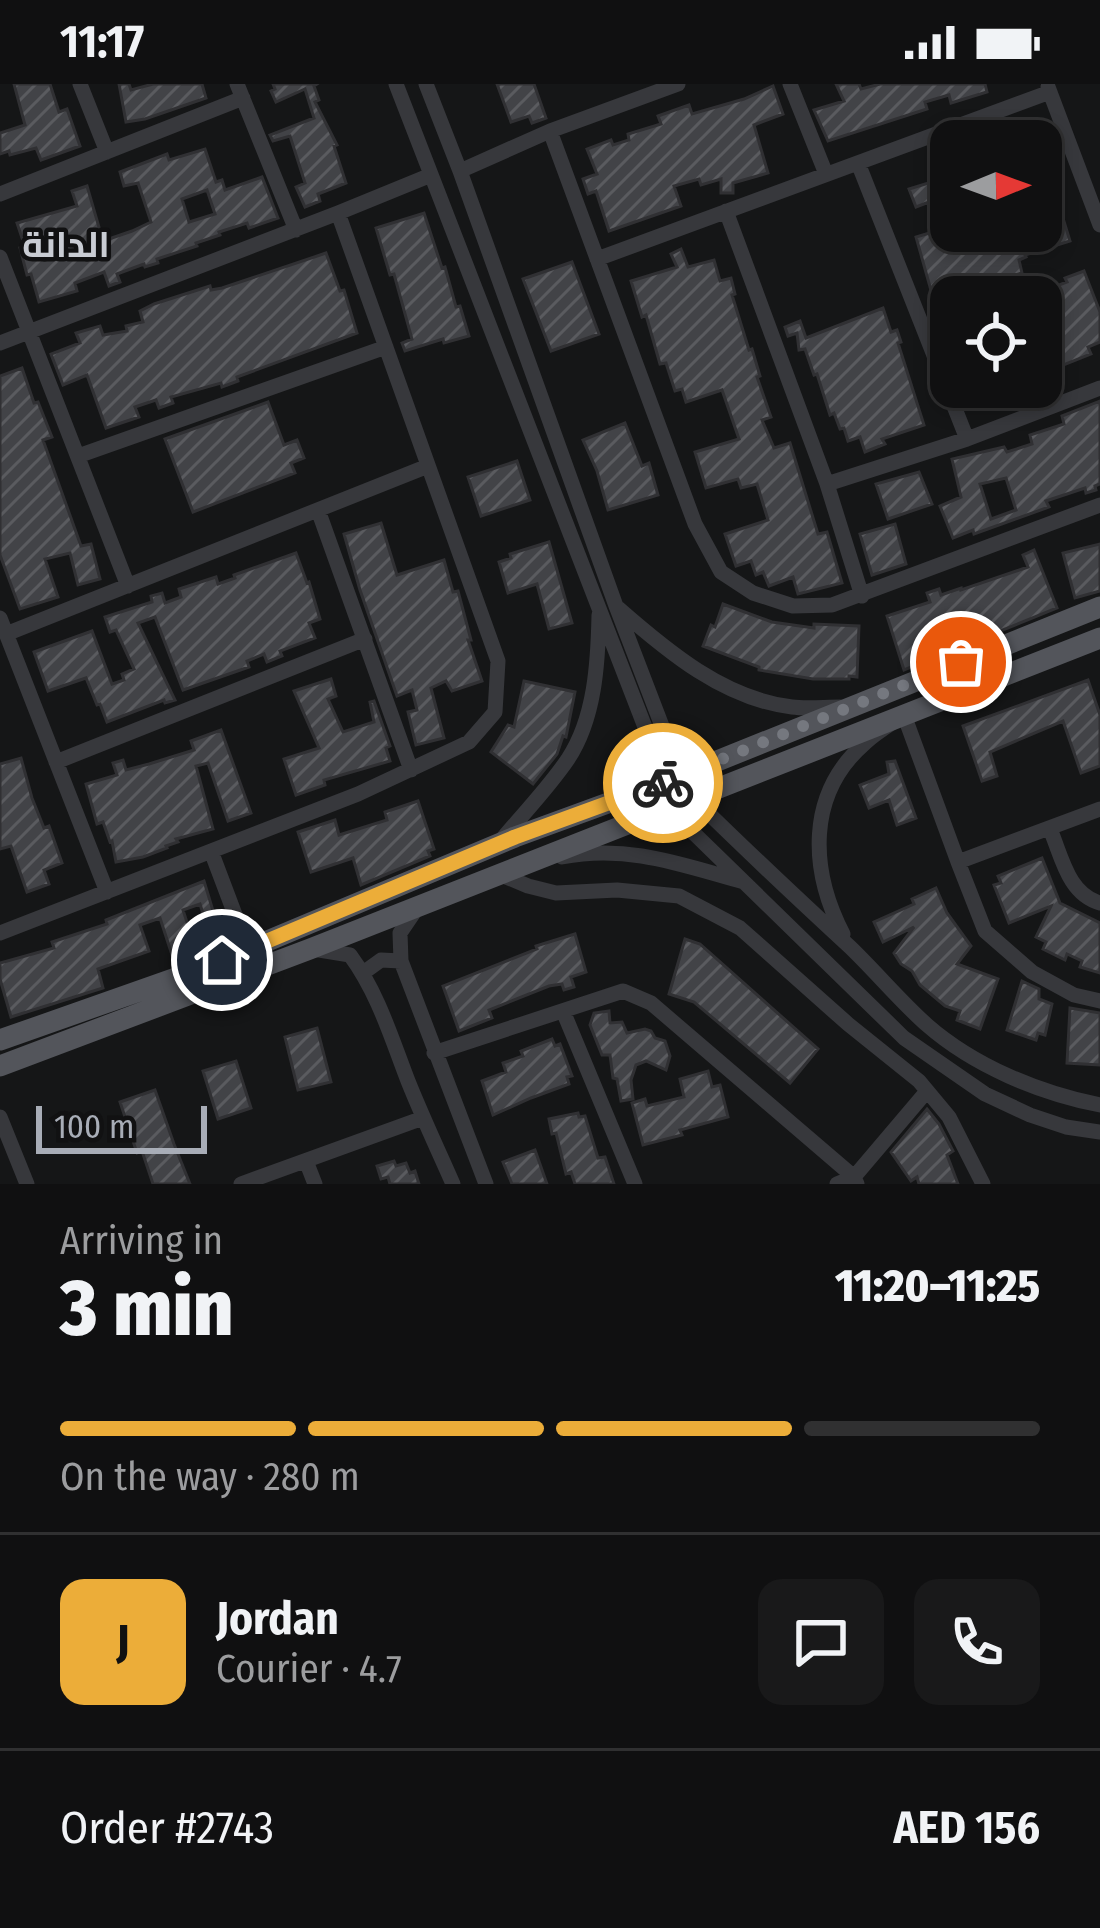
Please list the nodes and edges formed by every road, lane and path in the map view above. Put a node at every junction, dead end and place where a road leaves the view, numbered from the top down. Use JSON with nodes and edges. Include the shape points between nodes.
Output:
{"nodes":[{"id":1,"x":80,"y":84,"type":"edge"},
{"id":2,"x":396,"y":84,"type":"edge"},
{"id":3,"x":427,"y":84,"type":"edge"},
{"id":4,"x":678,"y":84,"type":"edge"},
{"id":5,"x":790,"y":84,"type":"edge"},
{"id":6,"x":1048,"y":88,"type":"edge"},
{"id":7,"x":240,"y":91,"type":"edge"},
{"id":8,"x":550,"y":131,"type":"junction"},
{"id":9,"x":107,"y":152,"type":"junction"},
{"id":10,"x":858,"y":163,"type":"junction"},
{"id":11,"x":460,"y":171,"type":"junction"},
{"id":12,"x":431,"y":175,"type":"junction"},
{"id":13,"x":826,"y":175,"type":"junction"},
{"id":14,"x":0,"y":194,"type":"edge"},
{"id":15,"x":726,"y":212,"type":"junction"},
{"id":16,"x":338,"y":214,"type":"junction"},
{"id":17,"x":1100,"y":225,"type":"edge"},
{"id":18,"x":296,"y":230,"type":"junction"},
{"id":19,"x":0,"y":257,"type":"edge"},
{"id":20,"x":597,"y":259,"type":"junction"},
{"id":21,"x":29,"y":332,"type":"junction"},
{"id":22,"x":0,"y":343,"type":"edge"},
{"id":23,"x":386,"y":347,"type":"junction"},
{"id":24,"x":1100,"y":388,"type":"edge"},
{"id":25,"x":967,"y":440,"type":"junction"},
{"id":26,"x":78,"y":456,"type":"junction"},
{"id":27,"x":428,"y":466,"type":"junction"},
{"id":28,"x":826,"y":484,"type":"junction"},
{"id":29,"x":1100,"y":505,"type":"edge"},
{"id":30,"x":319,"y":510,"type":"junction"},
{"id":31,"x":128,"y":586,"type":"junction"},
{"id":32,"x":862,"y":596,"type":"junction"},
{"id":33,"x":607,"y":606,"type":"junction"},
{"id":34,"x":1100,"y":607,"type":"edge"},
{"id":35,"x":3,"y":626,"type":"edge"},
{"id":36,"x":1100,"y":638,"type":"edge"},
{"id":37,"x":365,"y":639,"type":"junction"},
{"id":38,"x":849,"y":707,"type":"junction"},
{"id":39,"x":904,"y":715,"type":"junction"},
{"id":40,"x":56,"y":762,"type":"junction"},
{"id":41,"x":411,"y":770,"type":"junction"},
{"id":42,"x":670,"y":780,"type":"junction"},
{"id":43,"x":690,"y":799,"type":"junction"},
{"id":44,"x":668,"y":808,"type":"junction"},
{"id":45,"x":1100,"y":809,"type":"edge"},
{"id":46,"x":1050,"y":829,"type":"junction"},
{"id":47,"x":497,"y":845,"type":"junction"},
{"id":48,"x":211,"y":851,"type":"junction"},
{"id":49,"x":958,"y":862,"type":"junction"},
{"id":50,"x":524,"y":864,"type":"junction"},
{"id":51,"x":499,"y":874,"type":"junction"},
{"id":52,"x":745,"y":883,"type":"junction"},
{"id":53,"x":107,"y":892,"type":"junction"},
{"id":54,"x":1100,"y":903,"type":"edge"},
{"id":55,"x":418,"y":906,"type":"junction"},
{"id":56,"x":0,"y":933,"type":"edge"},
{"id":57,"x":248,"y":949,"type":"junction"},
{"id":58,"x":310,"y":949,"type":"junction"},
{"id":59,"x":855,"y":952,"type":"junction"},
{"id":60,"x":401,"y":961,"type":"junction"},
{"id":61,"x":364,"y":973,"type":"junction"},
{"id":62,"x":1100,"y":1000,"type":"edge"},
{"id":63,"x":562,"y":1011,"type":"junction"},
{"id":64,"x":5,"y":1036,"type":"edge"},
{"id":65,"x":434,"y":1053,"type":"junction"},
{"id":66,"x":2,"y":1066,"type":"edge"},
{"id":67,"x":927,"y":1091,"type":"junction"},
{"id":68,"x":1100,"y":1106,"type":"edge"},
{"id":69,"x":0,"y":1117,"type":"edge"},
{"id":70,"x":423,"y":1118,"type":"junction"},
{"id":71,"x":1100,"y":1132,"type":"edge"},
{"id":72,"x":306,"y":1160,"type":"junction"},
{"id":73,"x":855,"y":1180,"type":"edge"},
{"id":74,"x":27,"y":1184,"type":"edge"},
{"id":75,"x":241,"y":1184,"type":"edge"},
{"id":76,"x":315,"y":1184,"type":"edge"},
{"id":77,"x":453,"y":1184,"type":"edge"},
{"id":78,"x":486,"y":1184,"type":"edge"},
{"id":79,"x":635,"y":1184,"type":"edge"},
{"id":80,"x":837,"y":1184,"type":"edge"},
{"id":81,"x":983,"y":1184,"type":"edge"}],
"edges":[{"from":1,"to":9,"type":"street"},
{"from":2,"to":12,"type":"street"},
{"from":3,"to":11,"type":"street"},
{"from":4,"to":8,"type":"street"},
{"from":5,"to":13,"type":"street"},
{"from":6,"to":10,"type":"street"},
{"from":6,"to":17,"type":"street"},
{"from":7,"to":9,"type":"street"},
{"from":7,"to":18,"type":"street"},
{"from":8,"to":11,"type":"street"},
{"from":8,"to":20,"type":"street"},
{"from":9,"to":14,"type":"street"},
{"from":10,"to":13,"type":"street"},
{"from":10,"to":25,"type":"street"},
{"from":11,"to":33,"type":"street"},
{"from":12,"to":16,"type":"street"},
{"from":12,"to":33,"type":"street"},
{"from":13,"to":15,"type":"street"},
{"from":15,"to":20,"type":"street"},
{"from":15,"to":28,"type":"street"},
{"from":16,"to":18,"type":"street"},
{"from":16,"to":23,"type":"street"},
{"from":18,"to":21,"type":"street"},
{"from":19,"to":21,"type":"street"},
{"from":20,"to":32,"type":"street","via":[[695,524],[721,572],[793,606]]},
{"from":21,"to":22,"type":"street"},
{"from":21,"to":26,"type":"street"},
{"from":23,"to":26,"type":"street"},
{"from":23,"to":27,"type":"street"},
{"from":24,"to":25,"type":"street"},
{"from":25,"to":28,"type":"street"},
{"from":26,"to":31,"type":"street"},
{"from":27,"to":30,"type":"street"},
{"from":27,"to":41,"type":"street","via":[[498,661],[495,712],[469,742]]},
{"from":28,"to":32,"type":"street"},
{"from":29,"to":32,"type":"street"},
{"from":30,"to":31,"type":"street"},
{"from":30,"to":37,"type":"street"},
{"from":31,"to":35,"type":"street"},
{"from":33,"to":38,"type":"street","via":[[721,686],[789,707]]},
{"from":33,"to":42,"type":"street"},
{"from":33,"to":47,"type":"street","via":[[584,728],[568,760]]},
{"from":34,"to":38,"type":"main road"},
{"from":35,"to":40,"type":"street"},
{"from":36,"to":39,"type":"main road"},
{"from":37,"to":40,"type":"street"},
{"from":37,"to":41,"type":"street"},
{"from":38,"to":42,"type":"main road"},
{"from":39,"to":43,"type":"main road"},
{"from":39,"to":49,"type":"street"},
{"from":39,"to":59,"type":"street","via":[[862,745],[818,823],[829,907]]},
{"from":40,"to":53,"type":"street"},
{"from":41,"to":48,"type":"street"},
{"from":42,"to":43,"type":"street"},
{"from":42,"to":44,"type":"street"},
{"from":42,"to":47,"type":"main road"},
{"from":43,"to":44,"type":"main road"},
{"from":43,"to":59,"type":"street"},
{"from":44,"to":50,"type":"main road"},
{"from":44,"to":52,"type":"street"},
{"from":45,"to":46,"type":"street"},
{"from":46,"to":49,"type":"street"},
{"from":46,"to":54,"type":"street","via":[[1074,887]]},
{"from":47,"to":57,"type":"main road"},
{"from":48,"to":53,"type":"street"},
{"from":48,"to":57,"type":"street"},
{"from":49,"to":62,"type":"street","via":[[985,931],[1032,972]]},
{"from":50,"to":51,"type":"main road"},
{"from":50,"to":52,"type":"street","via":[[616,852]]},
{"from":51,"to":55,"type":"main road"},
{"from":51,"to":67,"type":"street","via":[[556,893],[679,896],[740,928]]},
{"from":52,"to":71,"type":"street","via":[[904,1038],[986,1094],[1030,1115]]},
{"from":53,"to":56,"type":"street"},
{"from":55,"to":58,"type":"main road"},
{"from":55,"to":60,"type":"street","via":[[400,933]]},
{"from":57,"to":64,"type":"main road"},
{"from":58,"to":61,"type":"street","via":[[350,955]]},
{"from":58,"to":66,"type":"main road"},
{"from":59,"to":68,"type":"street","via":[[960,1050],[1051,1094]]},
{"from":60,"to":61,"type":"street","via":[[381,960]]},
{"from":60,"to":65,"type":"street"},
{"from":61,"to":70,"type":"street"},
{"from":63,"to":65,"type":"street"},
{"from":63,"to":73,"type":"street","via":[[623,992],[650,1003]]},
{"from":63,"to":79,"type":"street"},
{"from":65,"to":78,"type":"street"},
{"from":67,"to":73,"type":"street"},
{"from":67,"to":81,"type":"street"},
{"from":69,"to":74,"type":"street"},
{"from":70,"to":72,"type":"street"},
{"from":70,"to":77,"type":"street"},
{"from":72,"to":75,"type":"street"},
{"from":72,"to":76,"type":"street"},
{"from":73,"to":80,"type":"street"}]}
